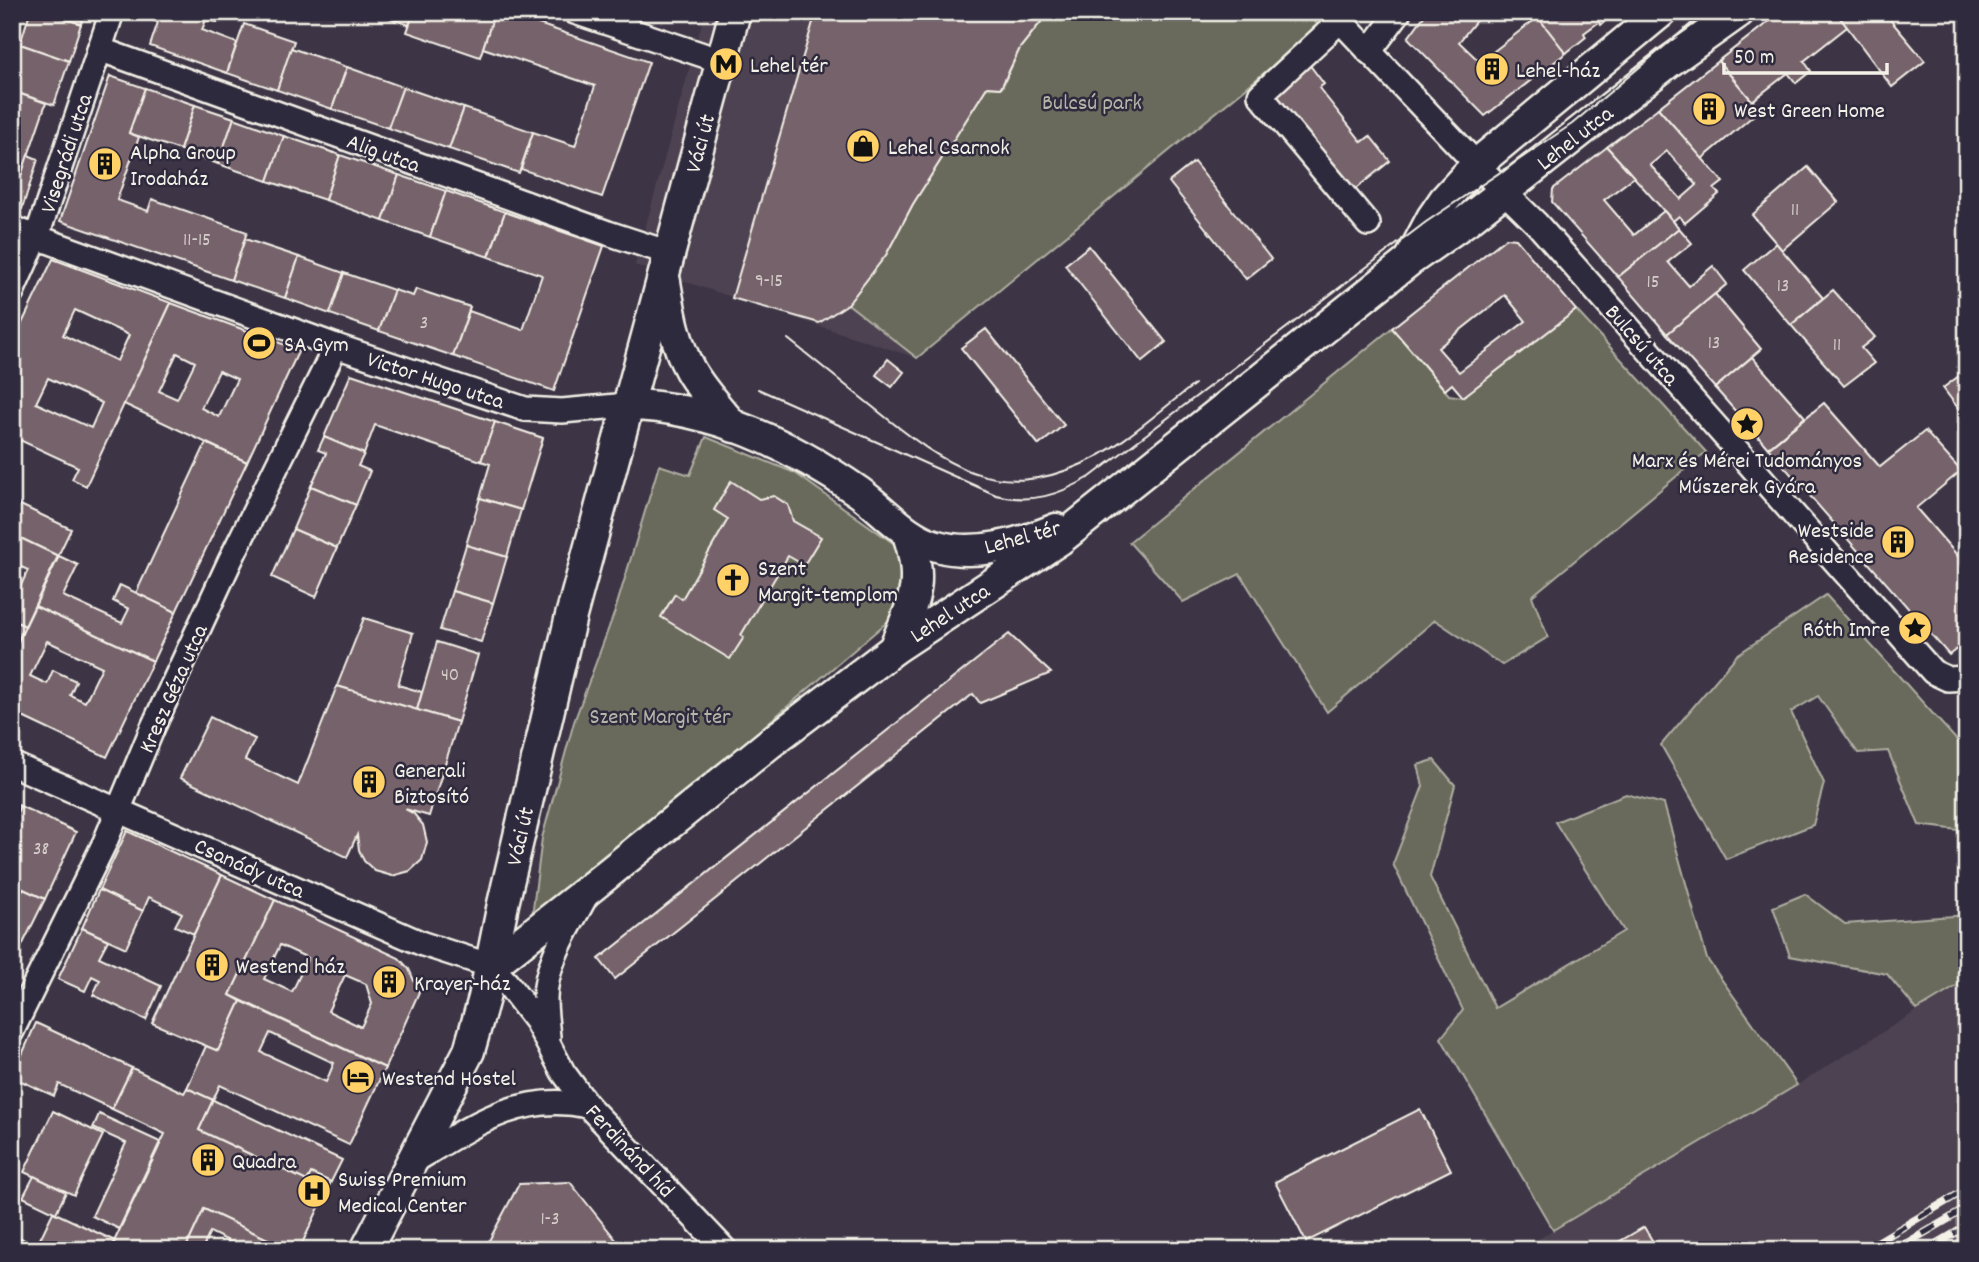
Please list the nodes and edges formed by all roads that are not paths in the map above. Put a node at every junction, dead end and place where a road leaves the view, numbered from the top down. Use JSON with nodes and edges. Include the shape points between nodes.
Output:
{"nodes":[{"id":1,"x":111,"y":12,"type":"edge"},
{"id":2,"x":575,"y":12,"type":"edge"},
{"id":3,"x":735,"y":12,"type":"edge"},
{"id":4,"x":1399,"y":12,"type":"edge"},
{"id":5,"x":1661,"y":12,"type":"edge"},
{"id":6,"x":1739,"y":12,"type":"edge"},
{"id":7,"x":1336,"y":17,"type":"edge"},
{"id":8,"x":99,"y":49,"type":"junction"},
{"id":9,"x":1369,"y":52,"type":"junction"},
{"id":10,"x":721,"y":61,"type":"junction"},
{"id":11,"x":1477,"y":164,"type":"junction"},
{"id":12,"x":1504,"y":192,"type":"junction"},
{"id":13,"x":1368,"y":224,"type":"dead end"},
{"id":14,"x":12,"y":228,"type":"edge"},
{"id":15,"x":37,"y":236,"type":"junction"},
{"id":16,"x":1409,"y":261,"type":"junction"},
{"id":17,"x":666,"y":263,"type":"junction"},
{"id":18,"x":12,"y":292,"type":"edge"},
{"id":19,"x":336,"y":346,"type":"junction"},
{"id":20,"x":628,"y":405,"type":"junction"},
{"id":21,"x":734,"y":427,"type":"junction"},
{"id":22,"x":1095,"y":512,"type":"junction"},
{"id":23,"x":908,"y":534,"type":"junction"},
{"id":24,"x":894,"y":649,"type":"junction"},
{"id":25,"x":1958,"y":679,"type":"edge"},
{"id":26,"x":12,"y":764,"type":"edge"},
{"id":27,"x":119,"y":809,"type":"junction"},
{"id":28,"x":589,"y":890,"type":"junction"},
{"id":29,"x":491,"y":966,"type":"junction"},
{"id":30,"x":12,"y":1031,"type":"edge"},
{"id":31,"x":548,"y":1042,"type":"junction"},
{"id":32,"x":588,"y":1106,"type":"junction"},
{"id":33,"x":411,"y":1163,"type":"junction"},
{"id":34,"x":366,"y":1250,"type":"edge"},
{"id":35,"x":725,"y":1250,"type":"edge"}],
"edges":[{"from":1,"to":8,"type":"street","name":"Visegrádi utca"},
{"from":2,"to":10,"type":"street"},
{"from":3,"to":10,"type":"main road","name":"Váci út"},
{"from":4,"to":9,"type":"street"},
{"from":5,"to":11,"type":"main road","name":"Lehel utca"},
{"from":6,"to":12,"type":"main road","name":"Lehel utca"},
{"from":7,"to":9,"type":"street","name":"Bulcsú utca"},
{"from":7,"to":13,"type":"street","via":[[1261,94]]},
{"from":8,"to":15,"type":"street","name":"Visegrádi utca"},
{"from":8,"to":17,"type":"street","name":"Alig utca","via":[[608,233]]},
{"from":9,"to":11,"type":"street","name":"Bulcsú utca"},
{"from":10,"to":17,"type":"main road","name":"Váci út"},
{"from":11,"to":12,"type":"street","name":"Bulcsú utca"},
{"from":11,"to":16,"type":"main road","name":"Lehel utca","via":[[1445,199]]},
{"from":12,"to":16,"type":"main road","name":"Lehel utca"},
{"from":12,"to":25,"type":"street","name":"Bulcsú utca","via":[[1933,672]]},
{"from":14,"to":15,"type":"street","name":"Victor Hugo utca"},
{"from":15,"to":18,"type":"street","name":"Visegrádi utca"},
{"from":15,"to":19,"type":"street","name":"Victor Hugo utca"},
{"from":16,"to":22,"type":"main road","name":"Lehel utca"},
{"from":17,"to":20,"type":"main road","name":"Váci út"},
{"from":17,"to":21,"type":"main road","name":"Váci út","via":[[674,330],[685,360]]},
{"from":19,"to":20,"type":"street","name":"Victor Hugo utca","via":[[525,409]]},
{"from":19,"to":27,"type":"street","name":"Kresz Géza utca","via":[[193,641]]},
{"from":20,"to":21,"type":"main road","via":[[675,409]]},
{"from":20,"to":29,"type":"main road","name":"Váci út","via":[[571,616]]},
{"from":21,"to":23,"type":"main road","name":"Lehel tér","via":[[830,473]]},
{"from":22,"to":23,"type":"main road","name":"Lehel tér","via":[[1005,546],[957,549]]},
{"from":22,"to":24,"type":"main road","name":"Lehel utca"},
{"from":23,"to":24,"type":"main road","via":[[918,578]]},
{"from":24,"to":28,"type":"main road","name":"Lehel utca"},
{"from":26,"to":27,"type":"street","name":"Csanády utca"},
{"from":27,"to":29,"type":"street","name":"Csanády utca","via":[[423,943]]},
{"from":27,"to":30,"type":"street","name":"Kresz Géza utca"},
{"from":28,"to":29,"type":"main road","name":"Lehel utca"},
{"from":28,"to":31,"type":"street","name":"Ferdinánd híd","via":[[548,975]]},
{"from":29,"to":31,"type":"street","name":"Ferdinánd híd"},
{"from":29,"to":33,"type":"main road","name":"Váci út","via":[[469,1051]]},
{"from":31,"to":32,"type":"street","name":"Ferdinánd híd"},
{"from":32,"to":33,"type":"street","via":[[556,1101],[517,1106]]},
{"from":32,"to":35,"type":"street","name":"Ferdinánd híd"},
{"from":33,"to":34,"type":"main road","name":"Váci út"}]}
